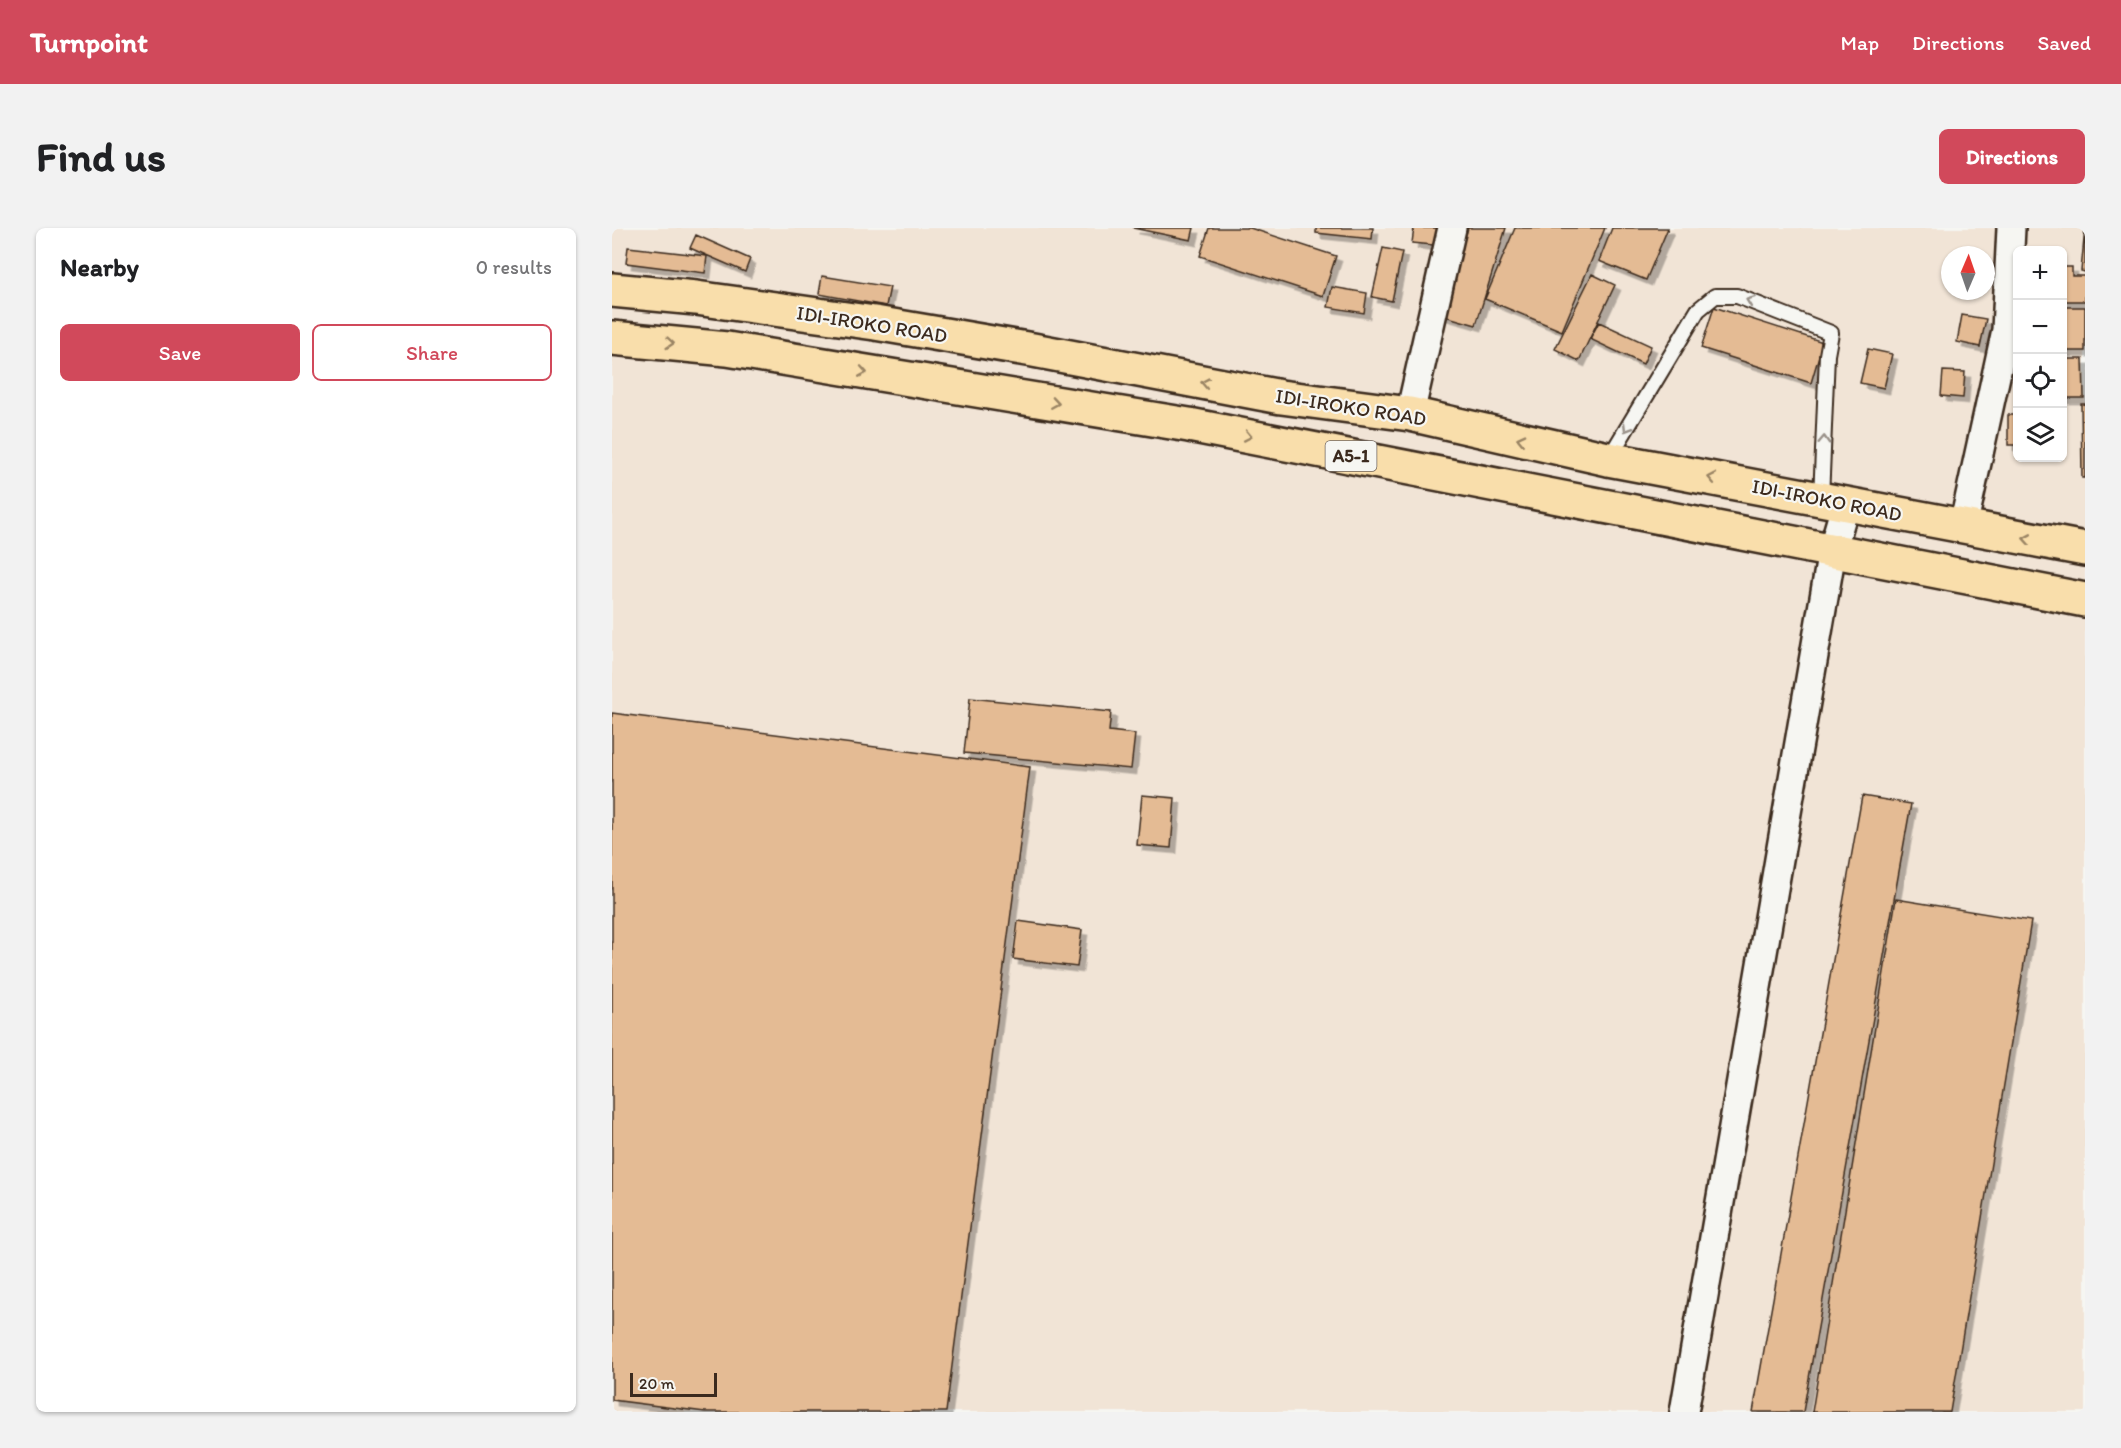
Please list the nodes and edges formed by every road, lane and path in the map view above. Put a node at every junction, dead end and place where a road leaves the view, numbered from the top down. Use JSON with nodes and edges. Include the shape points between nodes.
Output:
{"nodes":[{"id":1,"x":1452,"y":228,"type":"edge"},
{"id":2,"x":2012,"y":228,"type":"edge"},
{"id":3,"x":612,"y":290,"type":"edge"},
{"id":4,"x":612,"y":338,"type":"edge"},
{"id":5,"x":1410,"y":414,"type":"junction"},
{"id":6,"x":1608,"y":459,"type":"junction"},
{"id":7,"x":1834,"y":501,"type":"junction"},
{"id":8,"x":1963,"y":527,"type":"junction"},
{"id":9,"x":2085,"y":549,"type":"edge"},
{"id":10,"x":1832,"y":551,"type":"junction"},
{"id":11,"x":2085,"y":600,"type":"edge"},
{"id":12,"x":1683,"y":1412,"type":"edge"}],
"edges":[{"from":1,"to":5,"type":"street"},
{"from":2,"to":8,"type":"street","via":[[2006,330]]},
{"from":5,"to":3,"type":"highway","name":"IDI-IROKO ROAD","one_way":true,"via":[[1281,397],[875,323]]},
{"from":4,"to":10,"type":"highway","number":"A5-1","one_way":true,"via":[[727,349],[1188,425]]},
{"from":6,"to":5,"type":"highway","name":"IDI-IROKO ROAD","one_way":true},
{"from":7,"to":6,"type":"highway","name":"IDI-IROKO ROAD","one_way":true},
{"from":7,"to":6,"type":"lane","one_way":true,"via":[[1827,355],[1832,333],[1737,296],[1715,296],[1698,310]]},
{"from":7,"to":8,"type":"highway","name":"IDI-IROKO ROAD"},
{"from":7,"to":10,"type":"street"},
{"from":9,"to":8,"type":"highway","name":"IDI-IROKO ROAD","one_way":true},
{"from":10,"to":11,"type":"highway","number":"A5-1"},
{"from":10,"to":12,"type":"street"}]}
